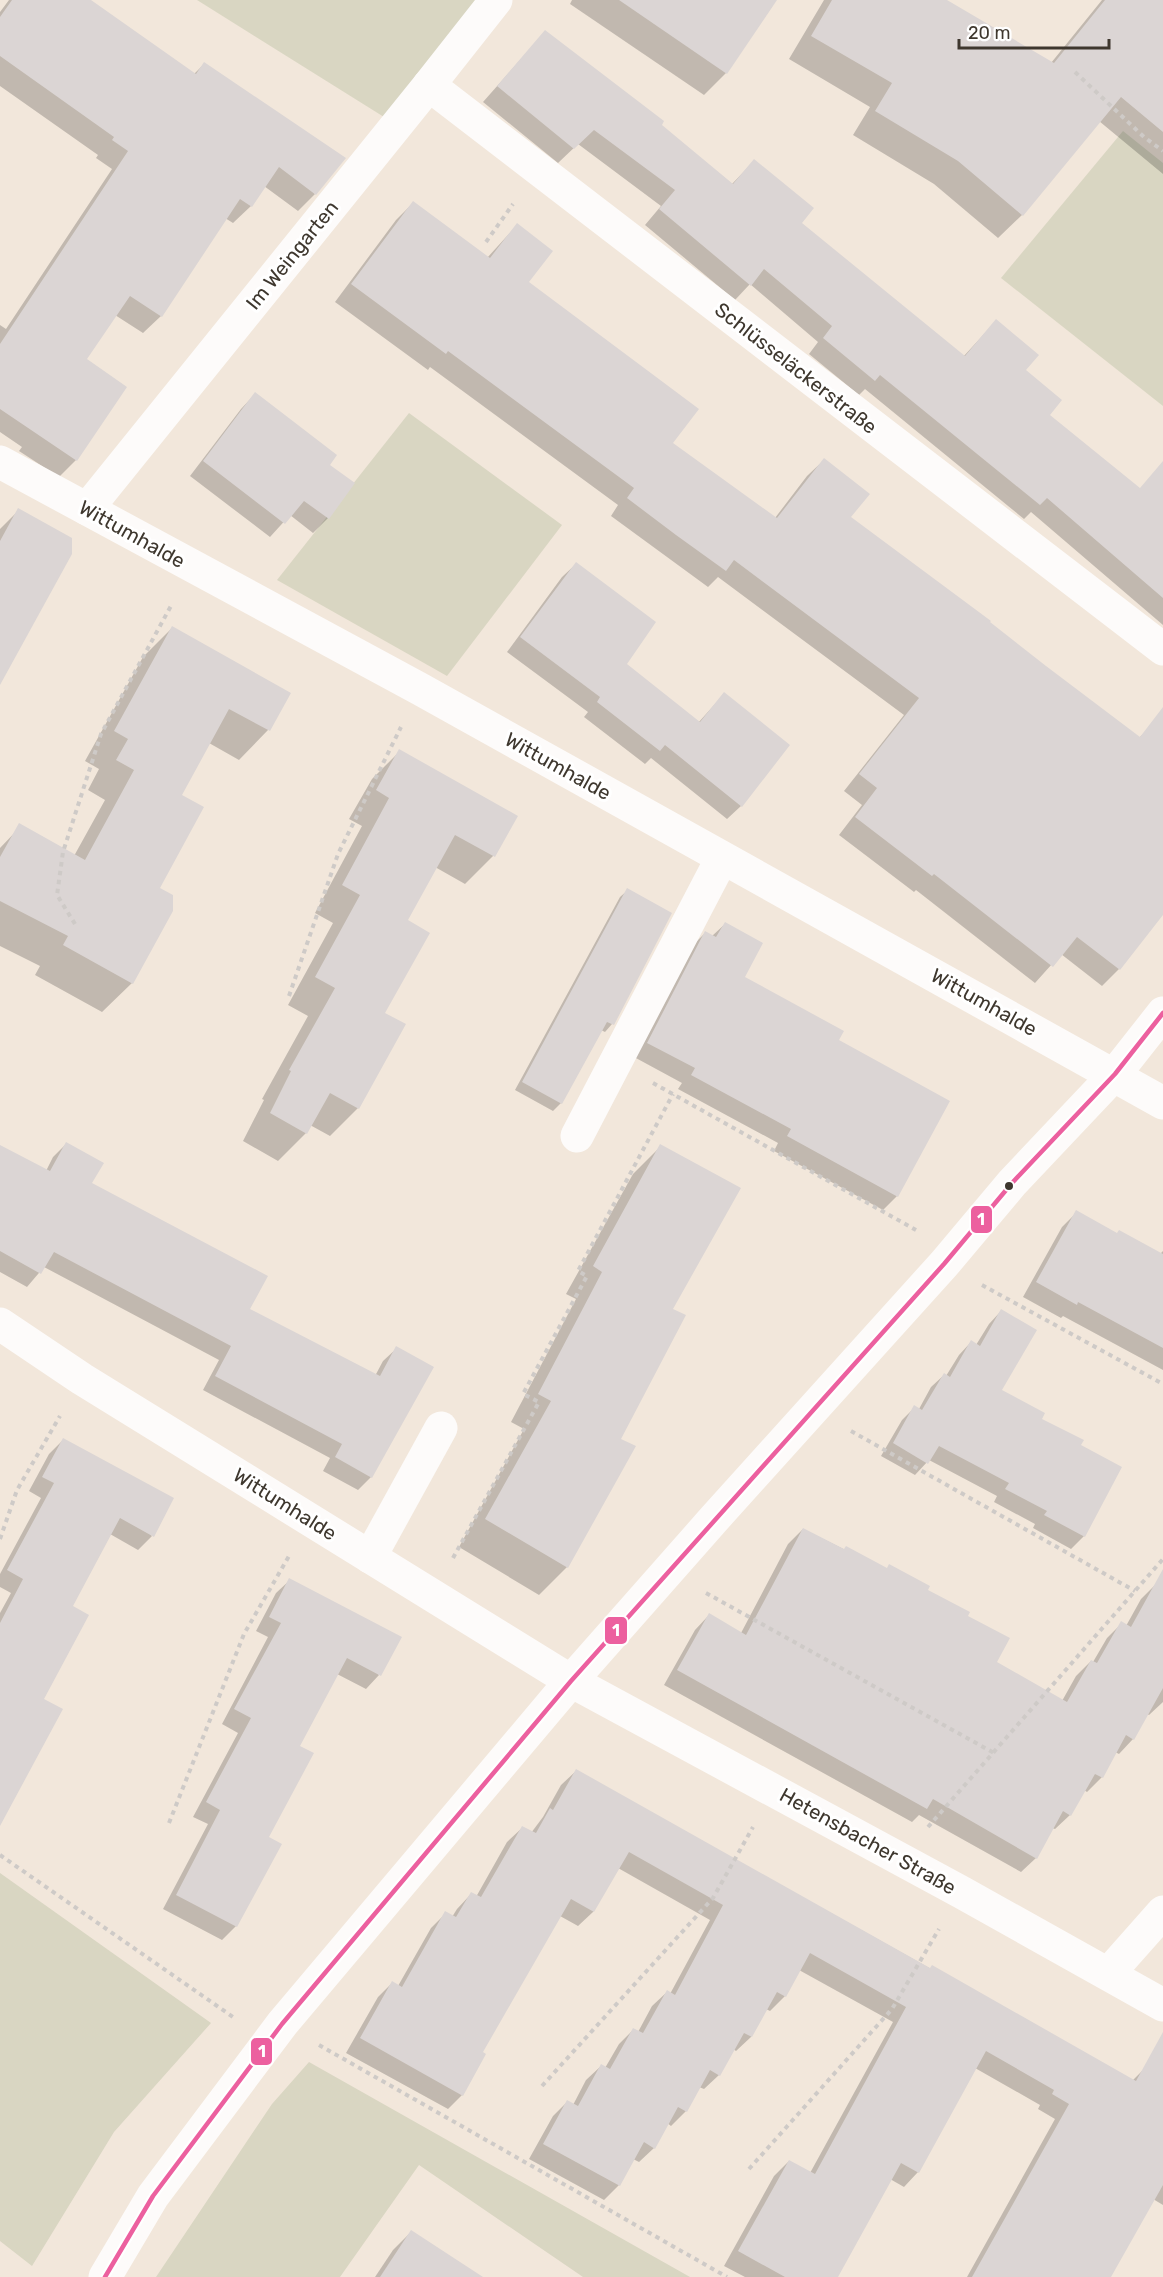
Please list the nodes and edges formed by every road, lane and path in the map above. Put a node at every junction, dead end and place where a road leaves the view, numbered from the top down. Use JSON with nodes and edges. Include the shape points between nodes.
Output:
{"nodes":[{"id":1,"x":496,"y":0,"type":"edge"},
{"id":2,"x":1075,"y":72,"type":"dead end"},
{"id":3,"x":429,"y":86,"type":"junction"},
{"id":4,"x":1163,"y":151,"type":"edge"},
{"id":5,"x":0,"y":462,"type":"edge"},
{"id":6,"x":87,"y":509,"type":"junction"},
{"id":7,"x":192,"y":566,"type":"junction"},
{"id":8,"x":1163,"y":649,"type":"edge"},
{"id":9,"x":420,"y":689,"type":"junction"},
{"id":10,"x":722,"y":858,"type":"junction"},
{"id":11,"x":75,"y":924,"type":"dead end"},
{"id":12,"x":289,"y":996,"type":"dead end"},
{"id":13,"x":1163,"y":1013,"type":"edge"},
{"id":14,"x":616,"y":1062,"type":"junction"},
{"id":15,"x":1115,"y":1074,"type":"junction"},
{"id":16,"x":673,"y":1094,"type":"junction"},
{"id":17,"x":1163,"y":1102,"type":"edge"},
{"id":18,"x":577,"y":1136,"type":"dead end"},
{"id":19,"x":949,"y":1258,"type":"junction"},
{"id":20,"x":0,"y":1324,"type":"edge"},
{"id":21,"x":82,"y":1379,"type":"junction"},
{"id":22,"x":1163,"y":1384,"type":"edge"},
{"id":23,"x":812,"y":1410,"type":"junction"},
{"id":24,"x":441,"y":1428,"type":"dead end"},
{"id":25,"x":310,"y":1519,"type":"junction"},
{"id":26,"x":0,"y":1539,"type":"edge"},
{"id":27,"x":370,"y":1557,"type":"junction"},
{"id":28,"x":1163,"y":1559,"type":"edge"},
{"id":29,"x":667,"y":1572,"type":"junction"},
{"id":30,"x":1135,"y":1591,"type":"junction"},
{"id":31,"x":432,"y":1595,"type":"junction"},
{"id":32,"x":571,"y":1681,"type":"junction"},
{"id":33,"x":993,"y":1753,"type":"junction"},
{"id":34,"x":774,"y":1790,"type":"junction"},
{"id":35,"x":169,"y":1823,"type":"dead end"},
{"id":36,"x":0,"y":1855,"type":"edge"},
{"id":37,"x":900,"y":1859,"type":"junction"},
{"id":38,"x":961,"y":1892,"type":"junction"},
{"id":39,"x":1163,"y":1912,"type":"edge"},
{"id":40,"x":1109,"y":1973,"type":"junction"},
{"id":41,"x":1163,"y":2005,"type":"edge"},
{"id":42,"x":275,"y":2033,"type":"junction"},
{"id":43,"x":542,"y":2086,"type":"dead end"},
{"id":44,"x":749,"y":2169,"type":"dead end"},
{"id":45,"x":105,"y":2277,"type":"edge"},
{"id":46,"x":727,"y":2277,"type":"edge"}],
"edges":[{"from":1,"to":3,"type":"street","name":"Im Weingarten"},
{"from":2,"to":4,"type":"path"},
{"from":3,"to":6,"type":"street","name":"Im Weingarten"},
{"from":3,"to":8,"type":"street","name":"Schlüsseläckerstraße"},
{"from":5,"to":6,"type":"street","name":"Wittumhalde"},
{"from":6,"to":7,"type":"street","name":"Wittumhalde"},
{"from":7,"to":9,"type":"street","name":"Wittumhalde"},
{"from":7,"to":11,"type":"path","via":[[101,734],[63,852],[57,895]]},
{"from":9,"to":10,"type":"street","name":"Wittumhalde"},
{"from":9,"to":12,"type":"path","via":[[338,854]]},
{"from":10,"to":14,"type":"street"},
{"from":10,"to":15,"type":"street","name":"Wittumhalde"},
{"from":13,"to":15,"type":"street"},
{"from":14,"to":16,"type":"path"},
{"from":14,"to":18,"type":"street"},
{"from":15,"to":17,"type":"street","name":"Wittumhalde"},
{"from":15,"to":19,"type":"street","via":[[1012,1183]]},
{"from":16,"to":19,"type":"path"},
{"from":16,"to":31,"type":"path","via":[[578,1271],[587,1276],[523,1394],[539,1402]]},
{"from":19,"to":22,"type":"path"},
{"from":19,"to":23,"type":"street"},
{"from":20,"to":21,"type":"street","name":"Wittumhalde"},
{"from":21,"to":25,"type":"street","name":"Wittumhalde"},
{"from":21,"to":26,"type":"path","via":[[17,1490]]},
{"from":23,"to":29,"type":"street"},
{"from":23,"to":30,"type":"path"},
{"from":24,"to":27,"type":"street"},
{"from":25,"to":27,"type":"street","name":"Wittumhalde"},
{"from":25,"to":35,"type":"path","via":[[244,1634]]},
{"from":27,"to":31,"type":"street","name":"Wittumhalde"},
{"from":28,"to":30,"type":"path"},
{"from":29,"to":32,"type":"street"},
{"from":29,"to":33,"type":"path"},
{"from":30,"to":33,"type":"path"},
{"from":31,"to":32,"type":"street","name":"Wittumhalde"},
{"from":32,"to":34,"type":"street","name":"Hetensbacher Straße"},
{"from":32,"to":42,"type":"street"},
{"from":33,"to":37,"type":"path"},
{"from":34,"to":37,"type":"street","name":"Hetensbacher Straße"},
{"from":34,"to":43,"type":"path","via":[[712,1898]]},
{"from":36,"to":42,"type":"path"},
{"from":37,"to":38,"type":"street","name":"Hetensbacher Straße"},
{"from":38,"to":40,"type":"street","name":"Hetensbacher Straße"},
{"from":38,"to":44,"type":"path","via":[[892,2009]]},
{"from":39,"to":40,"type":"street"},
{"from":40,"to":41,"type":"street","name":"Hetensbacher Straße"},
{"from":42,"to":45,"type":"street","via":[[153,2196]]},
{"from":42,"to":46,"type":"path"}]}
